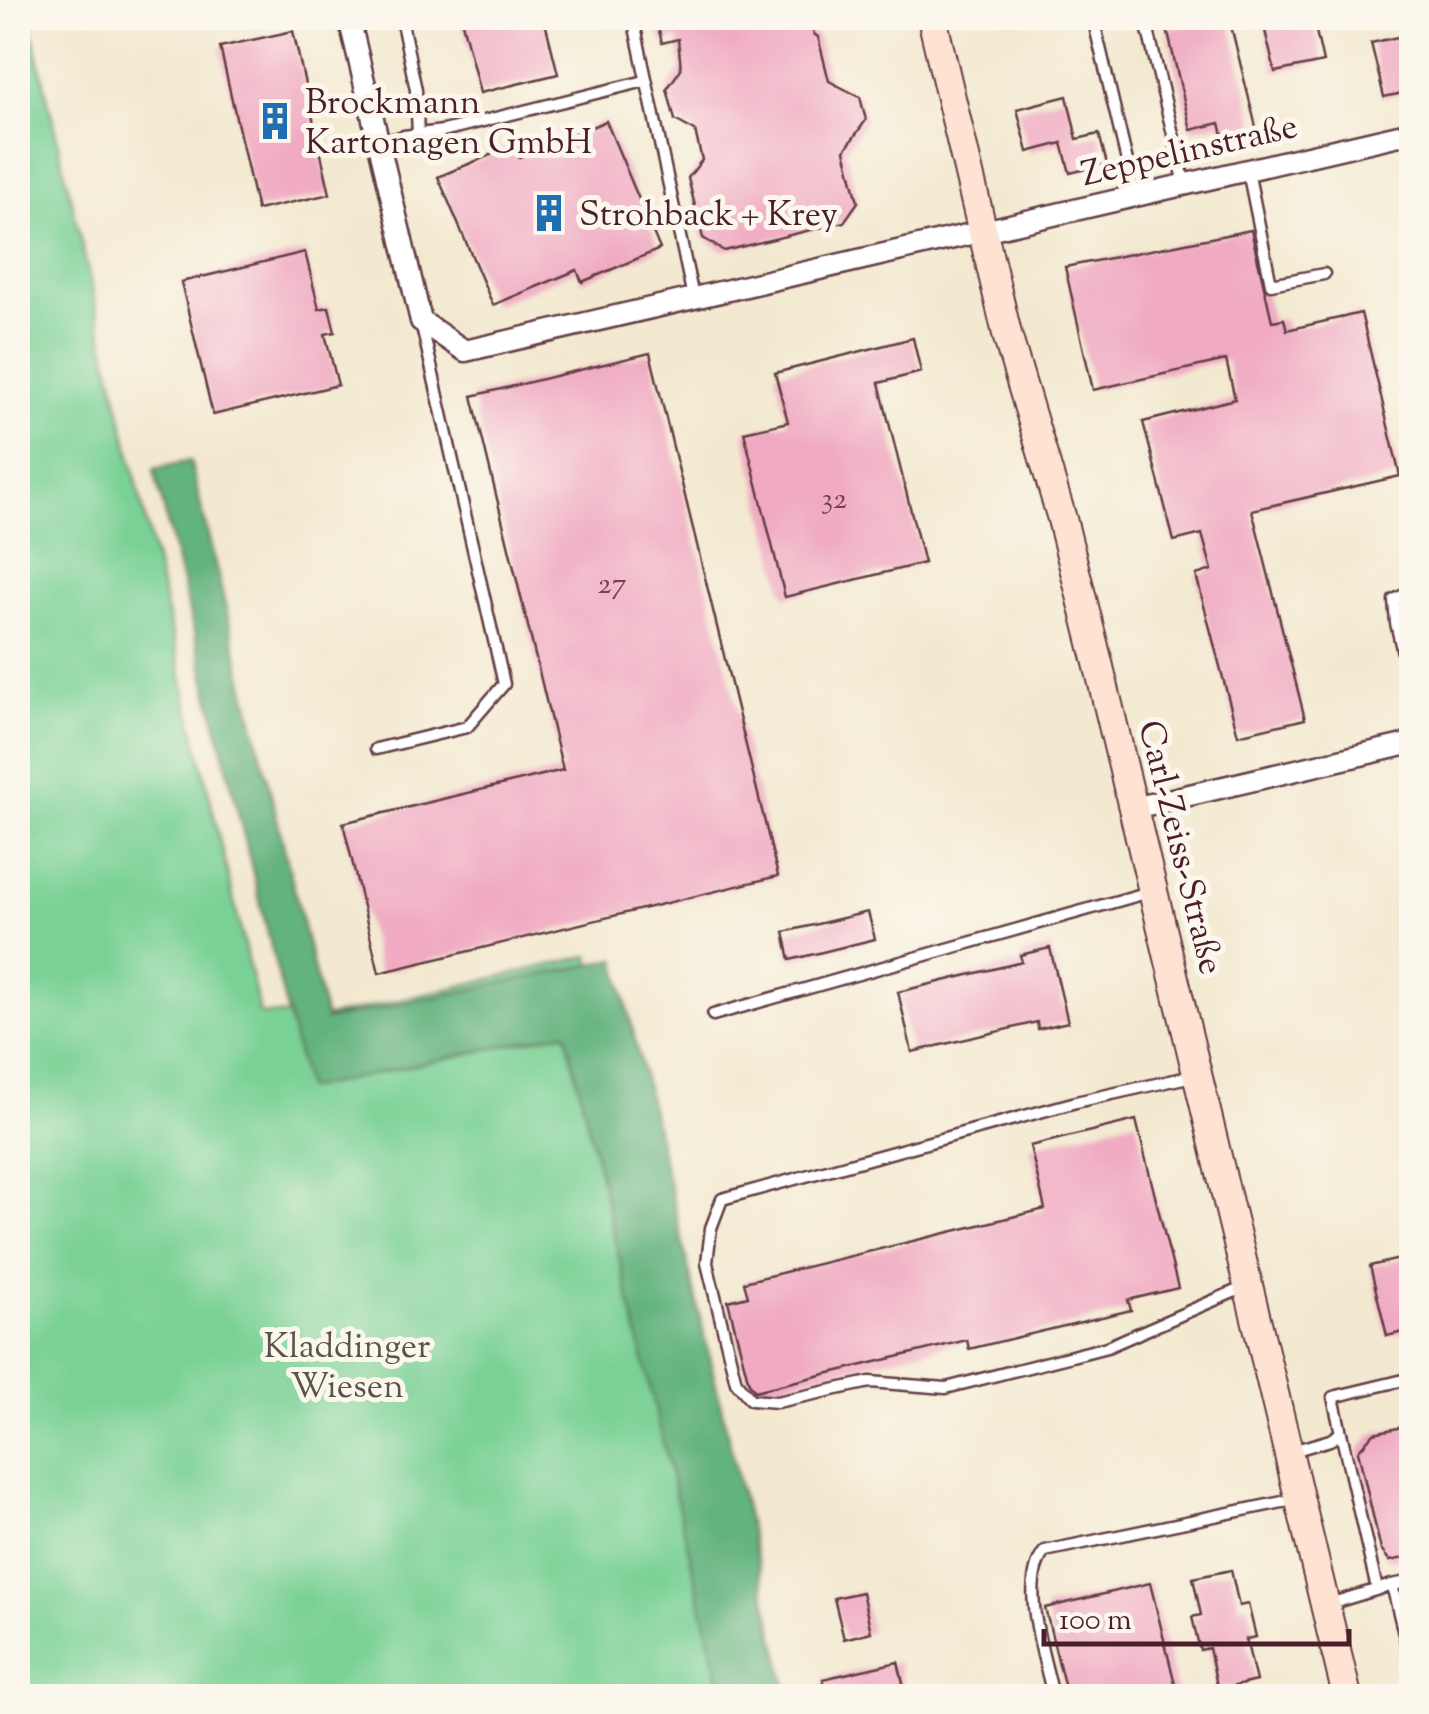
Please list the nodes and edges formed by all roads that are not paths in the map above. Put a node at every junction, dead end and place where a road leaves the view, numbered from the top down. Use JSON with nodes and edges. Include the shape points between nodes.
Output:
{"nodes":[{"id":1,"x":349,"y":18,"type":"edge"},
{"id":2,"x":401,"y":18,"type":"edge"},
{"id":3,"x":633,"y":18,"type":"edge"},
{"id":4,"x":932,"y":18,"type":"edge"},
{"id":5,"x":1094,"y":18,"type":"edge"},
{"id":6,"x":1146,"y":18,"type":"edge"},
{"id":7,"x":645,"y":81,"type":"junction"},
{"id":8,"x":1412,"y":132,"type":"edge"},
{"id":9,"x":418,"y":134,"type":"junction"},
{"id":10,"x":379,"y":144,"type":"junction"},
{"id":11,"x":1248,"y":170,"type":"junction"},
{"id":12,"x":1185,"y":184,"type":"junction"},
{"id":13,"x":1135,"y":195,"type":"junction"},
{"id":14,"x":981,"y":230,"type":"junction"},
{"id":15,"x":1324,"y":274,"type":"dead end"},
{"id":16,"x":693,"y":297,"type":"junction"},
{"id":17,"x":421,"y":322,"type":"junction"},
{"id":18,"x":1412,"y":591,"type":"edge"},
{"id":19,"x":1412,"y":691,"type":"edge"},
{"id":20,"x":1412,"y":742,"type":"edge"},
{"id":21,"x":376,"y":749,"type":"dead end"},
{"id":22,"x":1134,"y":808,"type":"junction"},
{"id":23,"x":1154,"y":890,"type":"junction"},
{"id":24,"x":713,"y":1016,"type":"dead end"},
{"id":25,"x":1198,"y":1075,"type":"junction"},
{"id":26,"x":1248,"y":1285,"type":"junction"},
{"id":27,"x":1412,"y":1378,"type":"edge"},
{"id":28,"x":1340,"y":1433,"type":"junction"},
{"id":29,"x":1288,"y":1452,"type":"junction"},
{"id":30,"x":1298,"y":1498,"type":"junction"},
{"id":31,"x":1412,"y":1581,"type":"edge"},
{"id":32,"x":1392,"y":1585,"type":"junction"},
{"id":33,"x":1377,"y":1589,"type":"junction"},
{"id":34,"x":1324,"y":1605,"type":"junction"},
{"id":35,"x":1412,"y":1666,"type":"edge"},
{"id":36,"x":1052,"y":1696,"type":"edge"},
{"id":37,"x":1347,"y":1696,"type":"edge"}],
"edges":[{"from":1,"to":10,"type":"street"},
{"from":2,"to":9,"type":"lane"},
{"from":3,"to":7,"type":"lane"},
{"from":4,"to":14,"type":"main road","name":"Carl-Zeiss-Straße"},
{"from":5,"to":13,"type":"lane"},
{"from":6,"to":12,"type":"lane"},
{"from":7,"to":9,"type":"lane"},
{"from":7,"to":16,"type":"lane"},
{"from":8,"to":11,"type":"street","name":"Zeppelinstraße"},
{"from":9,"to":10,"type":"lane"},
{"from":10,"to":17,"type":"street"},
{"from":11,"to":12,"type":"street","name":"Zeppelinstraße"},
{"from":11,"to":15,"type":"lane","via":[[1271,284]]},
{"from":12,"to":13,"type":"street","name":"Zeppelinstraße"},
{"from":13,"to":14,"type":"street","name":"Zeppelinstraße"},
{"from":14,"to":16,"type":"street","name":"Zeppelinstraße"},
{"from":14,"to":22,"type":"main road","name":"Carl-Zeiss-Straße"},
{"from":16,"to":17,"type":"street","name":"Zeppelinstraße","via":[[465,350]]},
{"from":17,"to":21,"type":"lane","via":[[504,684],[467,728]]},
{"from":18,"to":19,"type":"lane","via":[[1394,600]]},
{"from":20,"to":22,"type":"street"},
{"from":22,"to":23,"type":"main road","name":"Carl-Zeiss-Straße"},
{"from":23,"to":24,"type":"lane"},
{"from":23,"to":25,"type":"main road","name":"Carl-Zeiss-Straße"},
{"from":25,"to":26,"type":"main road","name":"Carl-Zeiss-Straße"},
{"from":25,"to":26,"type":"lane","via":[[722,1200],[708,1264],[716,1304],[736,1382],[751,1400],[777,1402],[870,1382],[946,1388],[1107,1346]]},
{"from":26,"to":29,"type":"main road","name":"Carl-Zeiss-Straße"},
{"from":27,"to":28,"type":"lane","via":[[1332,1396]]},
{"from":28,"to":29,"type":"lane"},
{"from":28,"to":33,"type":"lane"},
{"from":29,"to":30,"type":"main road","name":"Carl-Zeiss-Straße"},
{"from":30,"to":34,"type":"main road","name":"Carl-Zeiss-Straße"},
{"from":30,"to":36,"type":"lane","via":[[1045,1551],[1032,1577]]},
{"from":31,"to":32,"type":"lane"},
{"from":32,"to":33,"type":"lane"},
{"from":32,"to":35,"type":"lane"},
{"from":33,"to":34,"type":"lane"},
{"from":34,"to":37,"type":"main road","name":"Carl-Zeiss-Straße"}]}
